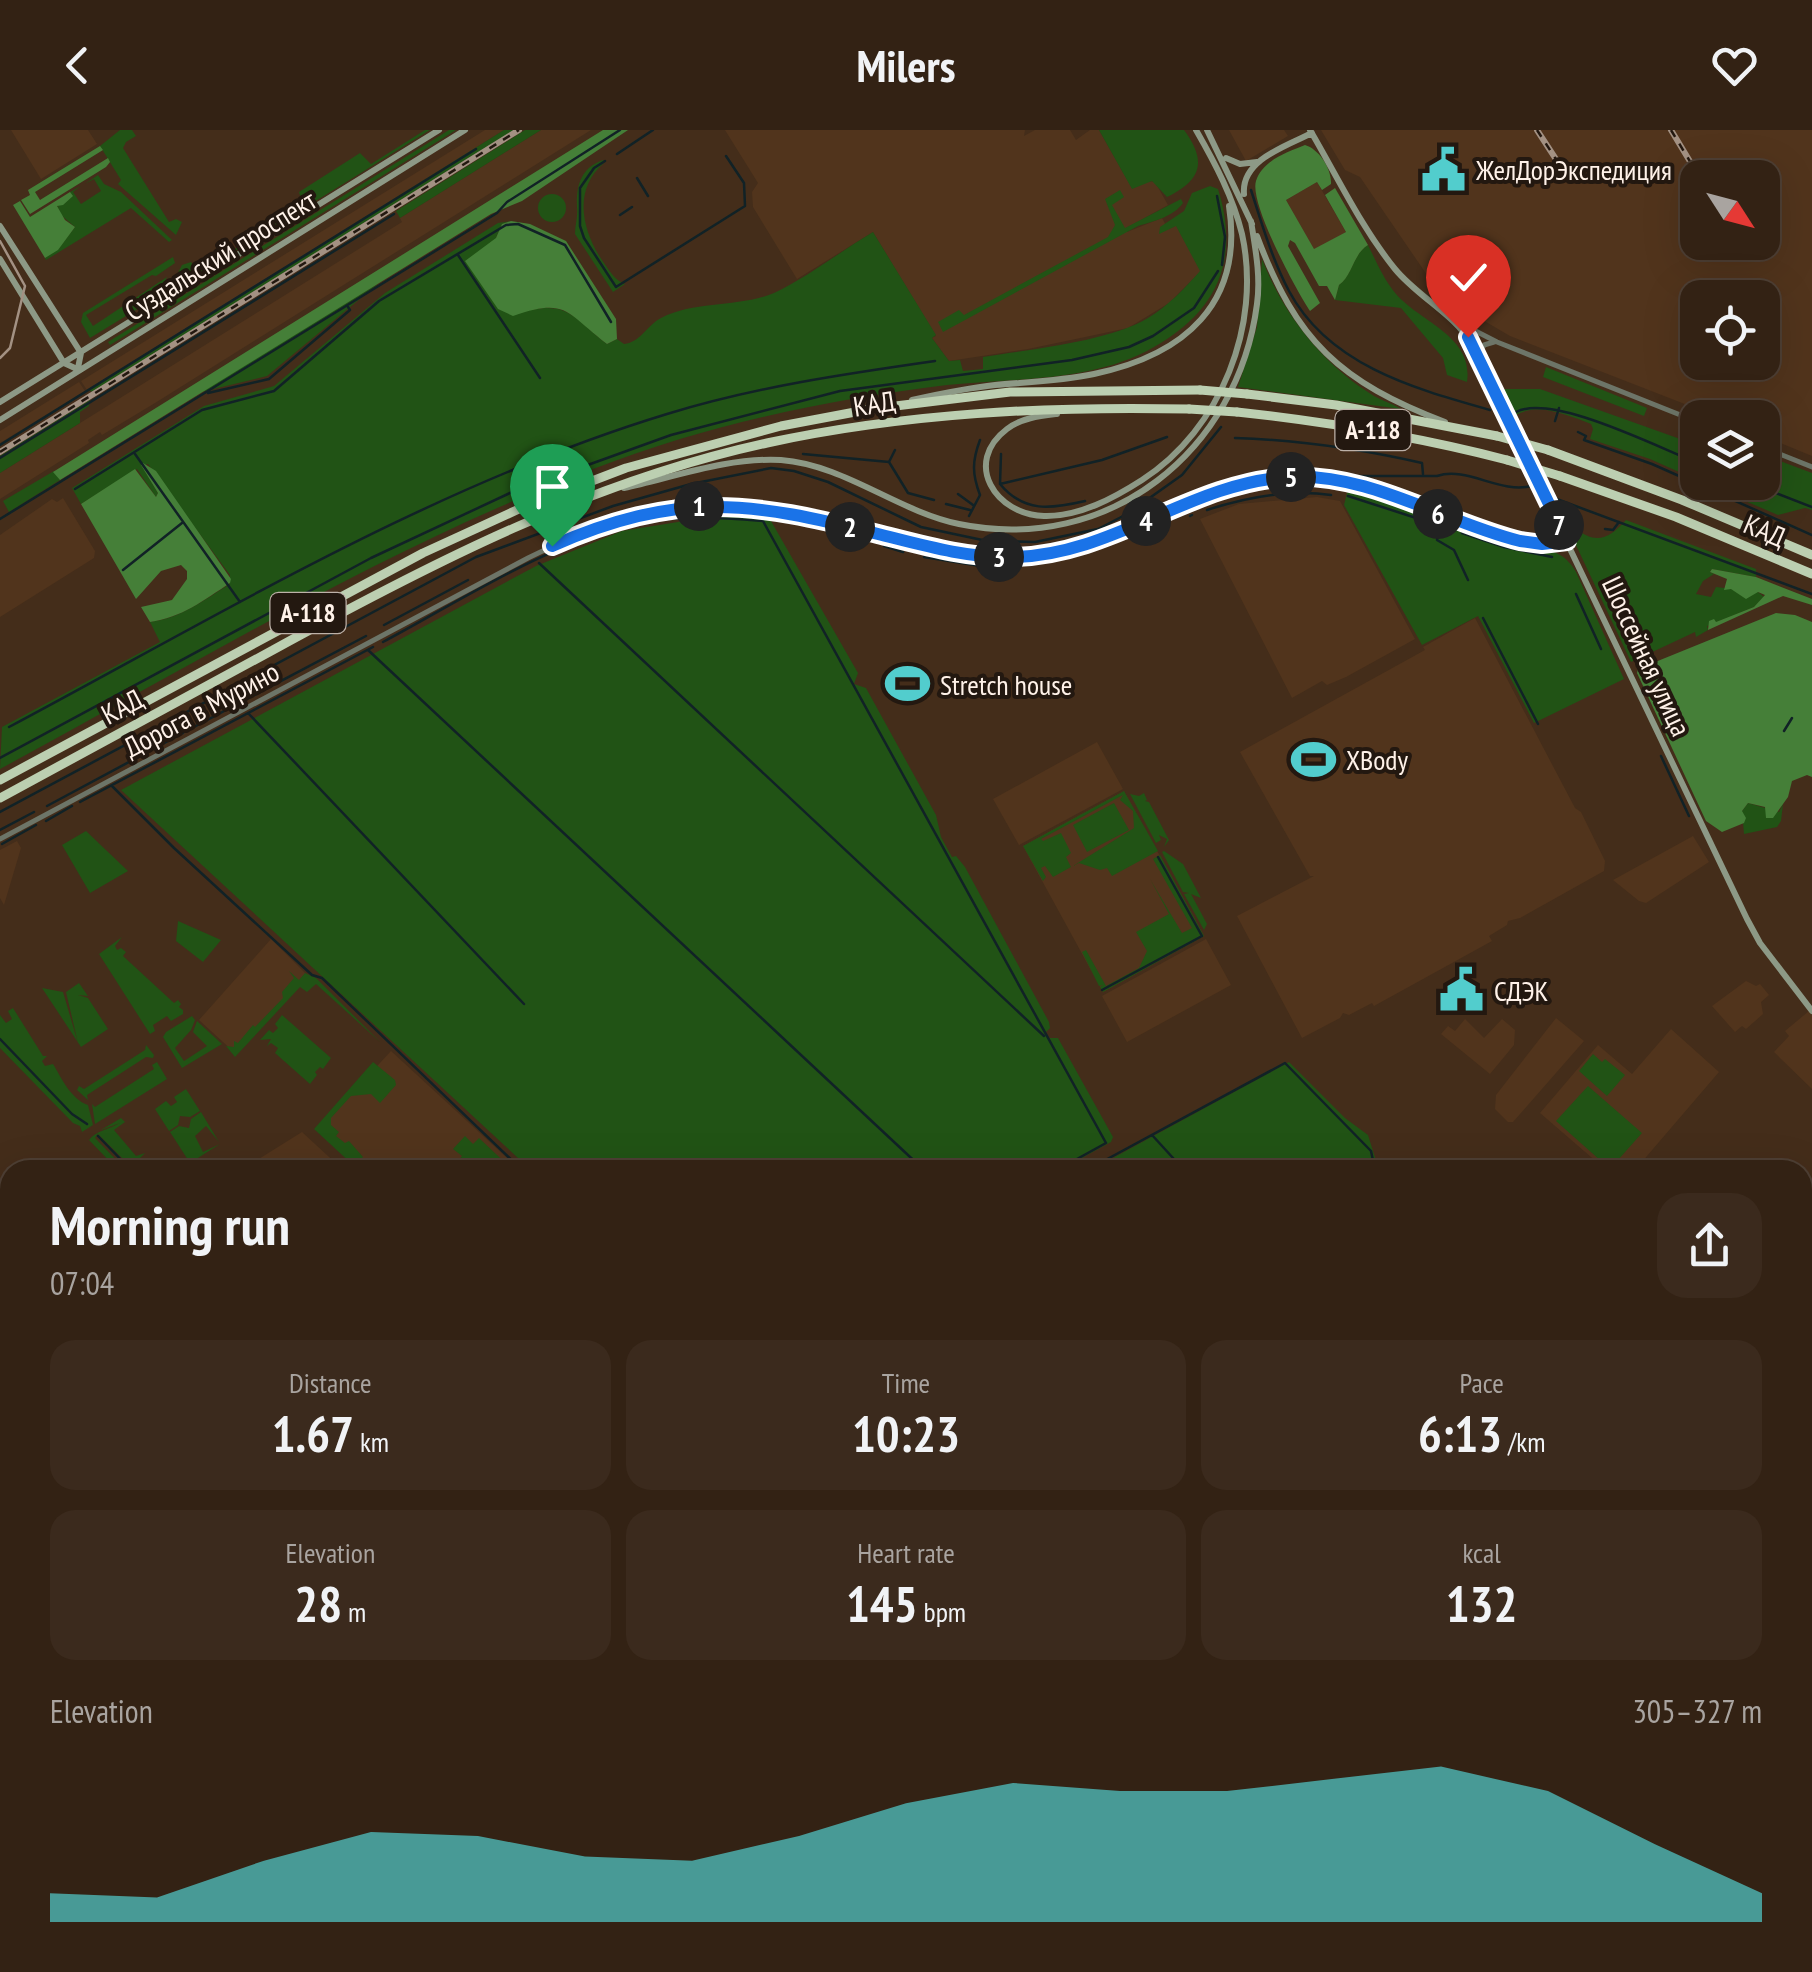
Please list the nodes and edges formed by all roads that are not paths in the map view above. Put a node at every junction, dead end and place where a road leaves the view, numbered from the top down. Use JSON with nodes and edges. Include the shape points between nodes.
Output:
{"nodes":[{"id":1,"x":440,"y":130,"type":"edge"},
{"id":2,"x":465,"y":130,"type":"edge"},
{"id":3,"x":1207,"y":130,"type":"edge"},
{"id":4,"x":1196,"y":131,"type":"edge"},
{"id":5,"x":1311,"y":131,"type":"edge"},
{"id":6,"x":1220,"y":154,"type":"junction"},
{"id":7,"x":1258,"y":162,"type":"junction"},
{"id":8,"x":1227,"y":190,"type":"junction"},
{"id":9,"x":1247,"y":211,"type":"junction"},
{"id":10,"x":1251,"y":220,"type":"junction"},
{"id":11,"x":0,"y":226,"type":"edge"},
{"id":12,"x":0,"y":258,"type":"edge"},
{"id":13,"x":50,"y":305,"type":"junction"},
{"id":14,"x":34,"y":315,"type":"junction"},
{"id":15,"x":1448,"y":316,"type":"junction"},
{"id":16,"x":59,"y":319,"type":"junction"},
{"id":17,"x":41,"y":326,"type":"junction"},
{"id":18,"x":1496,"y":342,"type":"junction"},
{"id":19,"x":80,"y":353,"type":"junction"},
{"id":20,"x":1478,"y":356,"type":"junction"},
{"id":21,"x":64,"y":363,"type":"junction"},
{"id":22,"x":78,"y":369,"type":"junction"},
{"id":23,"x":0,"y":402,"type":"edge"},
{"id":24,"x":1106,"y":408,"type":"junction"},
{"id":25,"x":872,"y":409,"type":"junction"},
{"id":26,"x":1680,"y":415,"type":"edge"},
{"id":27,"x":0,"y":420,"type":"edge"},
{"id":28,"x":1456,"y":426,"type":"junction"},
{"id":29,"x":1780,"y":454,"type":"edge"},
{"id":30,"x":1812,"y":467,"type":"edge"},
{"id":31,"x":603,"y":492,"type":"junction"},
{"id":32,"x":1567,"y":541,"type":"junction"},
{"id":33,"x":1812,"y":555,"type":"edge"},
{"id":34,"x":1812,"y":574,"type":"edge"},
{"id":35,"x":0,"y":780,"type":"edge"},
{"id":36,"x":0,"y":798,"type":"edge"},
{"id":37,"x":0,"y":839,"type":"edge"},
{"id":38,"x":1812,"y":1010,"type":"edge"}],
"edges":[{"from":1,"to":19,"type":"main road","name":"Суздальский проспект"},
{"from":2,"to":22,"type":"main road","name":"Суздальский проспект"},
{"from":3,"to":6,"type":"main road"},
{"from":4,"to":8,"type":"main road"},
{"from":5,"to":7,"type":"main road"},
{"from":5,"to":15,"type":"main road","name":"Шоссейная улица","via":[[1385,256]]},
{"from":6,"to":7,"type":"main road","via":[[1234,163]]},
{"from":6,"to":9,"type":"main road"},
{"from":7,"to":9,"type":"main road","via":[[1243,182]]},
{"from":8,"to":24,"type":"main road","via":[[1245,251],[1244,320],[1229,374],[1201,422],[1147,477],[1086,508],[1038,516],[1019,512],[995,494],[988,456],[1006,429],[1044,415]]},
{"from":8,"to":25,"type":"main road","via":[[1233,239],[1228,276],[1202,318],[1172,344],[1094,374]]},
{"from":9,"to":10,"type":"main road"},
{"from":10,"to":28,"type":"main road","via":[[1288,306],[1324,352],[1377,393]]},
{"from":10,"to":31,"type":"main road","via":[[1258,300],[1228,401],[1179,463],[1105,511],[1039,528],[978,527],[938,519],[834,473],[784,460],[746,461]]},
{"from":11,"to":13,"type":"main road"},
{"from":12,"to":14,"type":"main road"},
{"from":13,"to":14,"type":"main road"},
{"from":13,"to":16,"type":"main road"},
{"from":14,"to":17,"type":"main road"},
{"from":15,"to":18,"type":"street"},
{"from":15,"to":20,"type":"main road","name":"Шоссейная улица"},
{"from":16,"to":17,"type":"main road"},
{"from":16,"to":19,"type":"main road"},
{"from":17,"to":21,"type":"main road"},
{"from":18,"to":20,"type":"street","via":[[1484,344]]},
{"from":18,"to":26,"type":"street"},
{"from":19,"to":21,"type":"main road","name":"Суздальский проспект"},
{"from":19,"to":22,"type":"main road"},
{"from":20,"to":32,"type":"main road","name":"Шоссейная улица"},
{"from":21,"to":22,"type":"main road"},
{"from":21,"to":23,"type":"main road","name":"Суздальский проспект"},
{"from":22,"to":27,"type":"main road","name":"Суздальский проспект"},
{"from":24,"to":31,"type":"highway","name":"КАД","number":"А-118","via":[[907,420],[766,444]]},
{"from":24,"to":34,"type":"highway","name":"КАД","number":"А-118","bridge":true,"via":[[1238,412],[1407,436],[1560,476]]},
{"from":25,"to":28,"type":"highway","name":"КАД","number":"А-118","bridge":true,"via":[[1010,392],[1200,390]]},
{"from":25,"to":35,"type":"highway","name":"КАД","number":"А-118","via":[[677,452],[490,521]]},
{"from":28,"to":33,"type":"highway","name":"КАД","number":"А-118","bridge":true,"via":[[1548,450]]},
{"from":29,"to":30,"type":"street"},
{"from":31,"to":36,"type":"highway","name":"КАД","number":"А-118","via":[[400,581]]},
{"from":32,"to":37,"type":"street","name":"Дорога в Мурино","via":[[1520,541],[1356,484],[1302,477],[1236,486],[1090,546],[1013,557],[944,550],[784,512],[716,505],[663,509],[602,525],[540,552]]},
{"from":32,"to":38,"type":"main road","name":"Шоссейная улица","via":[[1747,920]]}]}
